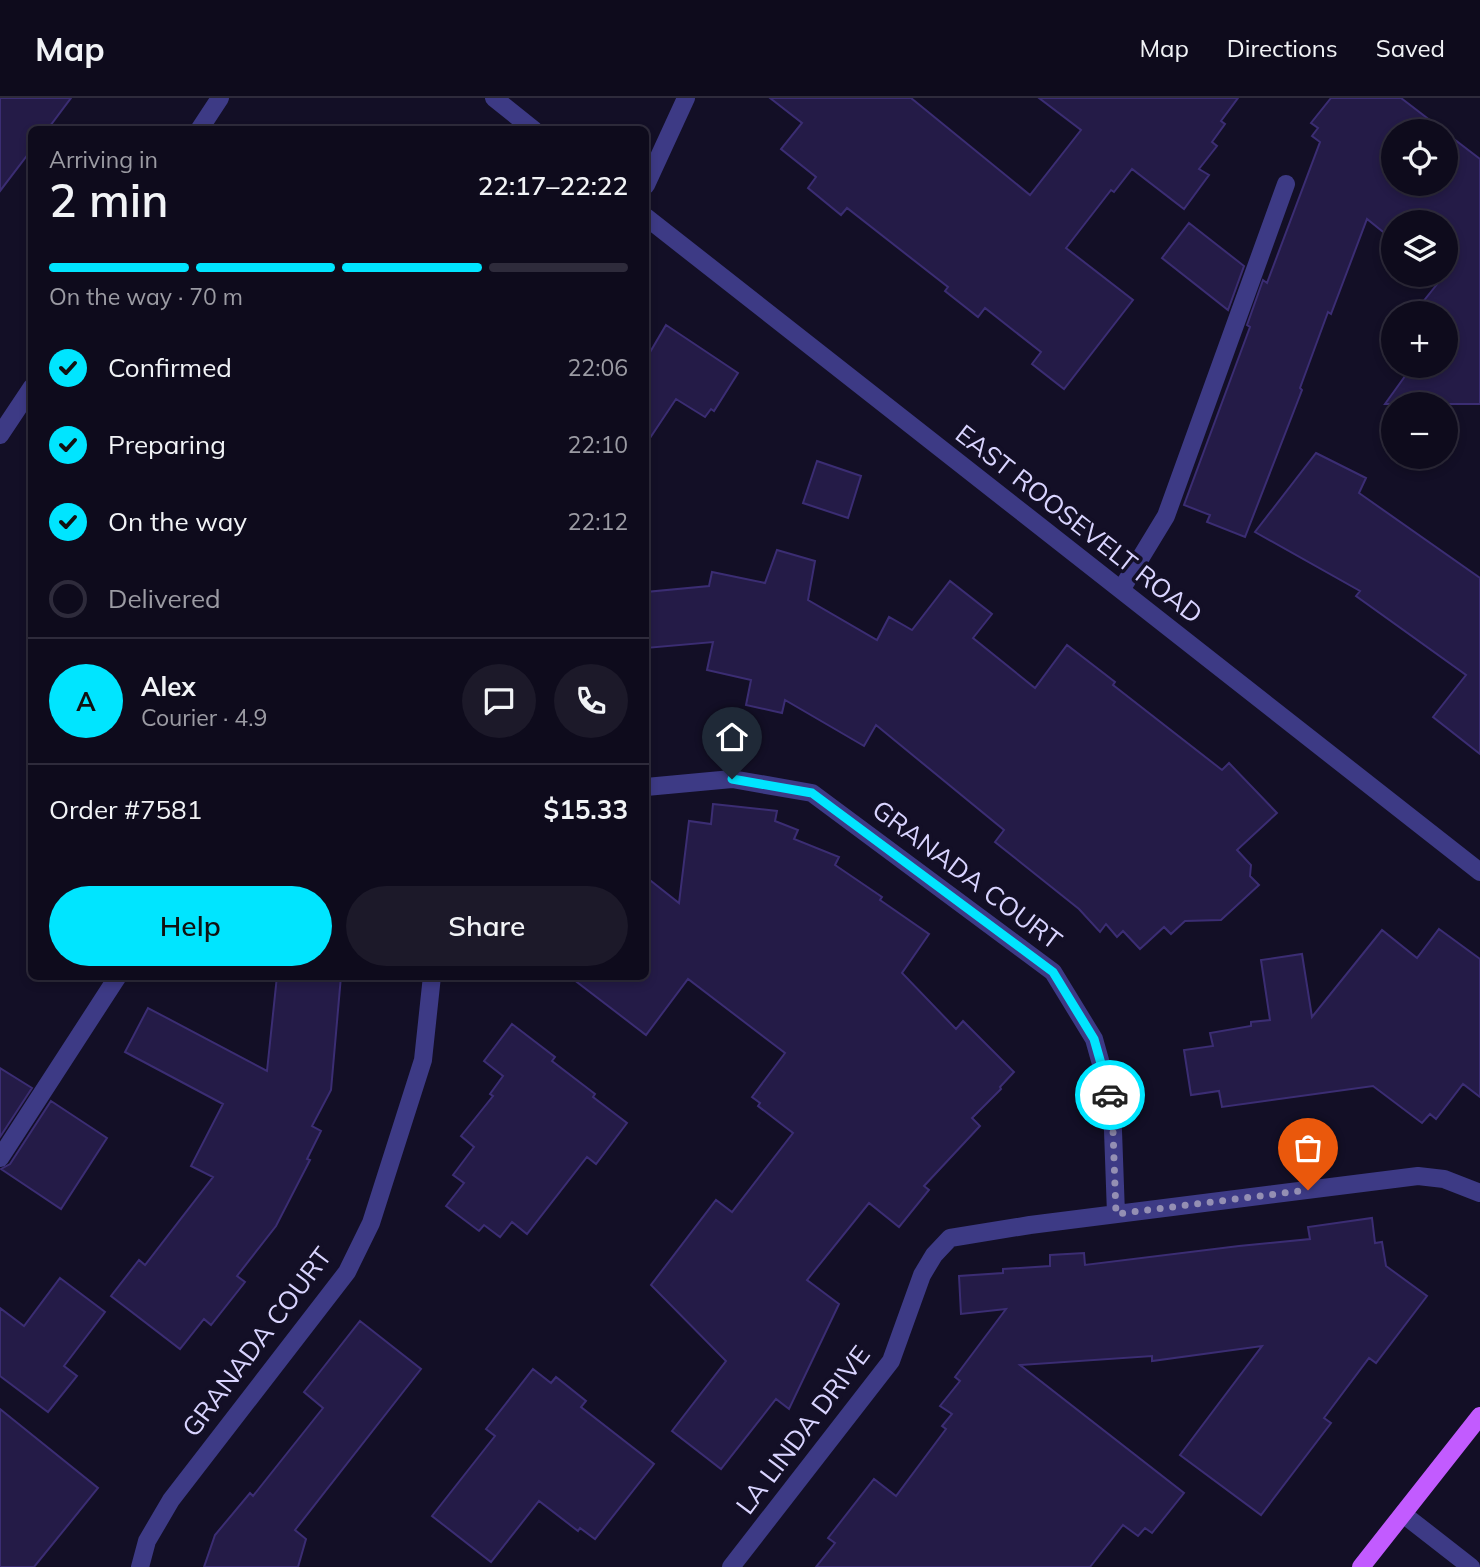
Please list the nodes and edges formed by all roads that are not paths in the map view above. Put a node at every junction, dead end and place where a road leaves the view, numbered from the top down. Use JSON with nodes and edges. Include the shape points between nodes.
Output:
{"nodes":[{"id":1,"x":220,"y":98,"type":"edge"},
{"id":2,"x":494,"y":98,"type":"edge"},
{"id":3,"x":686,"y":98,"type":"edge"},
{"id":4,"x":202,"y":126,"type":"edge"},
{"id":5,"x":529,"y":126,"type":"edge"},
{"id":6,"x":649,"y":178,"type":"edge"},
{"id":7,"x":1286,"y":184,"type":"dead end"},
{"id":8,"x":649,"y":219,"type":"edge"},
{"id":9,"x":28,"y":393,"type":"edge"},
{"id":10,"x":0,"y":435,"type":"edge"},
{"id":11,"x":1121,"y":590,"type":"junction"},
{"id":12,"x":649,"y":787,"type":"edge"},
{"id":13,"x":1480,"y":872,"type":"edge"},
{"id":14,"x":115,"y":980,"type":"edge"},
{"id":15,"x":432,"y":980,"type":"edge"},
{"id":16,"x":0,"y":1158,"type":"edge"},
{"id":17,"x":1480,"y":1193,"type":"edge"},
{"id":18,"x":1116,"y":1214,"type":"junction"},
{"id":19,"x":1480,"y":1416,"type":"edge"},
{"id":20,"x":1403,"y":1514,"type":"junction"},
{"id":21,"x":140,"y":1567,"type":"edge"},
{"id":22,"x":731,"y":1567,"type":"edge"},
{"id":23,"x":1361,"y":1567,"type":"edge"},
{"id":24,"x":1471,"y":1567,"type":"edge"}],
"edges":[{"from":1,"to":4,"type":"street"},
{"from":2,"to":5,"type":"street"},
{"from":3,"to":6,"type":"street"},
{"from":7,"to":11,"type":"street","via":[[1166,516]]},
{"from":8,"to":11,"type":"street","name":"EAST ROOSEVELT ROAD"},
{"from":9,"to":10,"type":"street"},
{"from":11,"to":13,"type":"street","name":"EAST ROOSEVELT ROAD"},
{"from":12,"to":18,"type":"street","name":"GRANADA COURT","via":[[732,779],[812,793],[1053,972],[1094,1039],[1112,1103]]},
{"from":14,"to":16,"type":"street"},
{"from":15,"to":21,"type":"street","name":"GRANADA COURT","via":[[423,1060],[371,1223],[347,1272],[171,1500],[147,1541]]},
{"from":17,"to":18,"type":"street","name":"LA LINDA DRIVE","via":[[1418,1176]]},
{"from":18,"to":22,"type":"street","name":"LA LINDA DRIVE","via":[[950,1238],[922,1275],[891,1361]]},
{"from":19,"to":20,"type":"main road"},
{"from":20,"to":23,"type":"main road"},
{"from":20,"to":24,"type":"street"}]}
